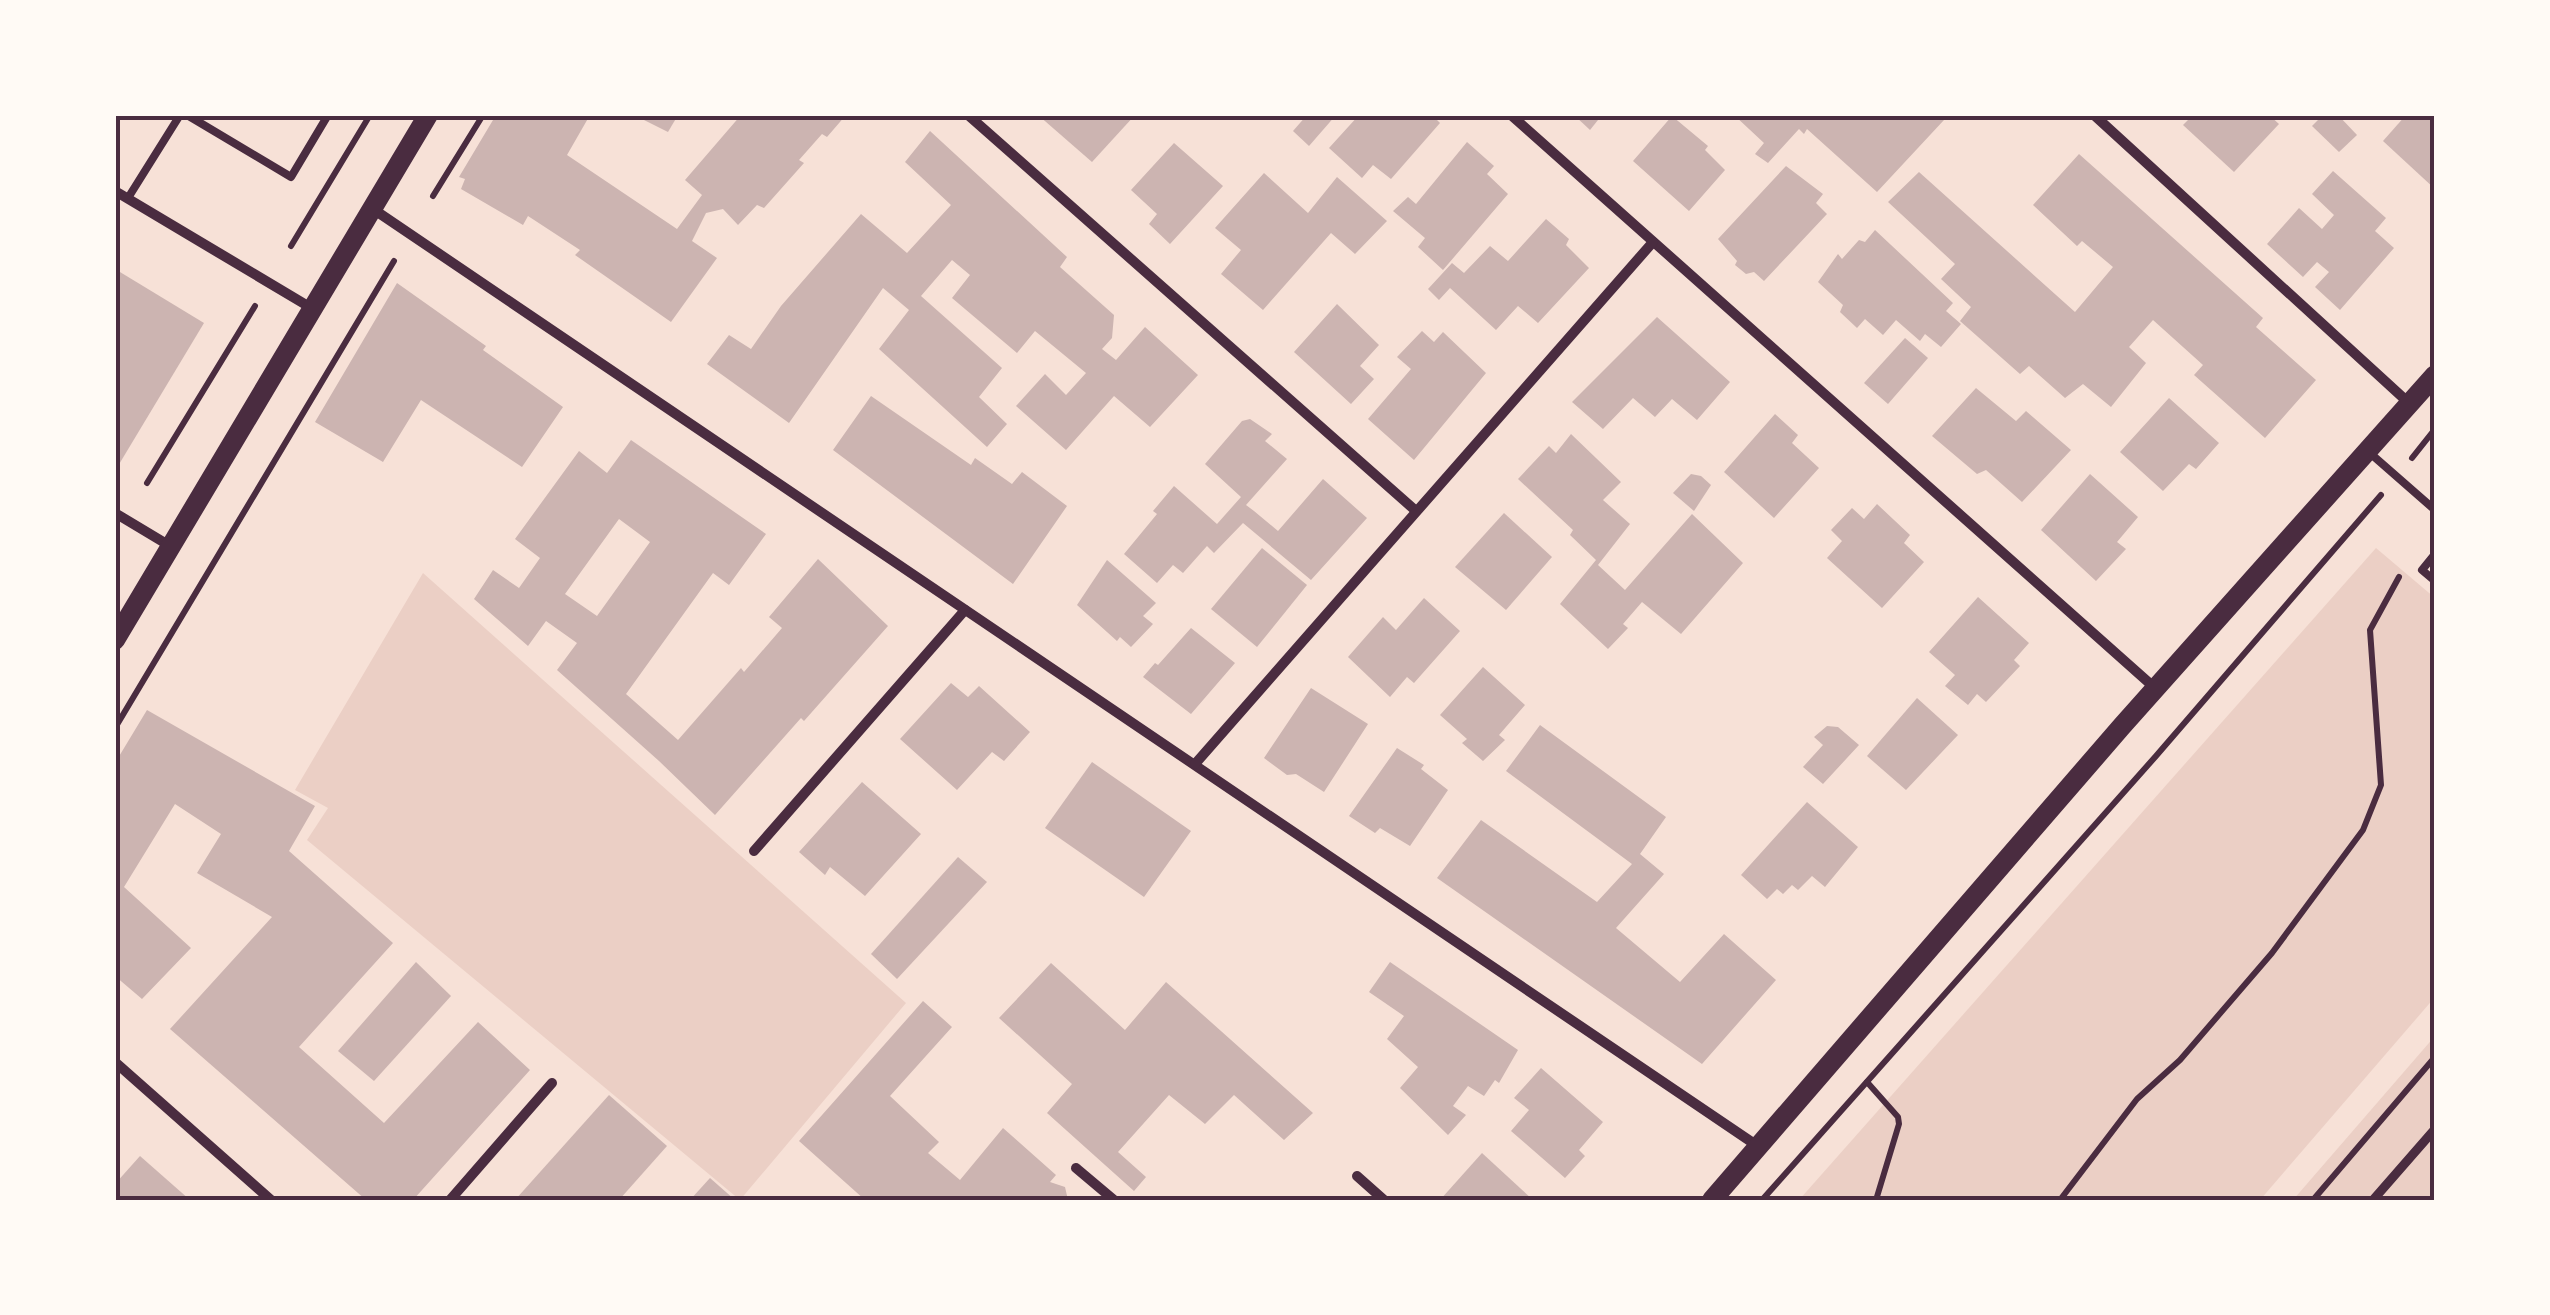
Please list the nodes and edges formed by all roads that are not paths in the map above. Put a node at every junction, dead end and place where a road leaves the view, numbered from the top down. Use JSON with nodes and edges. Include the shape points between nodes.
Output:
{"nodes":[{"id":1,"x":183,"y":115,"type":"edge"},
{"id":2,"x":328,"y":115,"type":"edge"},
{"id":3,"x":428,"y":115,"type":"edge"},
{"id":4,"x":968,"y":115,"type":"edge"},
{"id":5,"x":1511,"y":115,"type":"edge"},
{"id":6,"x":2094,"y":115,"type":"edge"},
{"id":7,"x":115,"y":190,"type":"edge"},
{"id":8,"x":128,"y":198,"type":"junction"},
{"id":9,"x":372,"y":209,"type":"junction"},
{"id":10,"x":1654,"y":242,"type":"junction"},
{"id":11,"x":313,"y":309,"type":"junction"},
{"id":12,"x":2435,"y":375,"type":"edge"},
{"id":13,"x":2410,"y":404,"type":"junction"},
{"id":14,"x":2368,"y":452,"type":"junction"},
{"id":15,"x":2435,"y":510,"type":"edge"},
{"id":16,"x":1416,"y":511,"type":"junction"},
{"id":17,"x":115,"y":512,"type":"edge"},
{"id":18,"x":171,"y":546,"type":"junction"},
{"id":19,"x":2435,"y":554,"type":"edge"},
{"id":20,"x":2435,"y":582,"type":"edge"},
{"id":21,"x":965,"y":610,"type":"junction"},
{"id":22,"x":115,"y":640,"type":"edge"},
{"id":23,"x":2156,"y":690,"type":"junction"},
{"id":24,"x":1195,"y":764,"type":"junction"},
{"id":25,"x":754,"y":851,"type":"dead end"},
{"id":26,"x":115,"y":1062,"type":"edge"},
{"id":27,"x":552,"y":1083,"type":"dead end"},
{"id":28,"x":2435,"y":1129,"type":"edge"},
{"id":29,"x":1760,"y":1147,"type":"junction"},
{"id":30,"x":1076,"y":1168,"type":"dead end"},
{"id":31,"x":1357,"y":1176,"type":"dead end"},
{"id":32,"x":271,"y":1200,"type":"edge"},
{"id":33,"x":450,"y":1200,"type":"edge"},
{"id":34,"x":1114,"y":1200,"type":"edge"},
{"id":35,"x":1384,"y":1200,"type":"edge"},
{"id":36,"x":1712,"y":1200,"type":"edge"},
{"id":37,"x":2373,"y":1200,"type":"edge"}],
"edges":[{"from":1,"to":2,"type":"lane","via":[[291,177]]},
{"from":1,"to":8,"type":"lane"},
{"from":3,"to":9,"type":"main road"},
{"from":4,"to":16,"type":"street"},
{"from":5,"to":10,"type":"street"},
{"from":6,"to":13,"type":"street"},
{"from":7,"to":8,"type":"street"},
{"from":8,"to":11,"type":"street"},
{"from":9,"to":11,"type":"main road"},
{"from":9,"to":21,"type":"street"},
{"from":10,"to":16,"type":"street"},
{"from":10,"to":23,"type":"street"},
{"from":11,"to":18,"type":"main road"},
{"from":12,"to":13,"type":"main road"},
{"from":13,"to":14,"type":"main road"},
{"from":14,"to":15,"type":"lane"},
{"from":14,"to":23,"type":"main road"},
{"from":16,"to":24,"type":"street"},
{"from":17,"to":18,"type":"street"},
{"from":18,"to":22,"type":"main road"},
{"from":19,"to":20,"type":"lane","via":[[2422,570]]},
{"from":21,"to":24,"type":"street"},
{"from":21,"to":25,"type":"street"},
{"from":23,"to":29,"type":"main road"},
{"from":24,"to":29,"type":"street"},
{"from":26,"to":32,"type":"street"},
{"from":27,"to":33,"type":"street"},
{"from":28,"to":37,"type":"street"},
{"from":29,"to":36,"type":"main road"},
{"from":30,"to":34,"type":"street"},
{"from":31,"to":35,"type":"street"}]}
